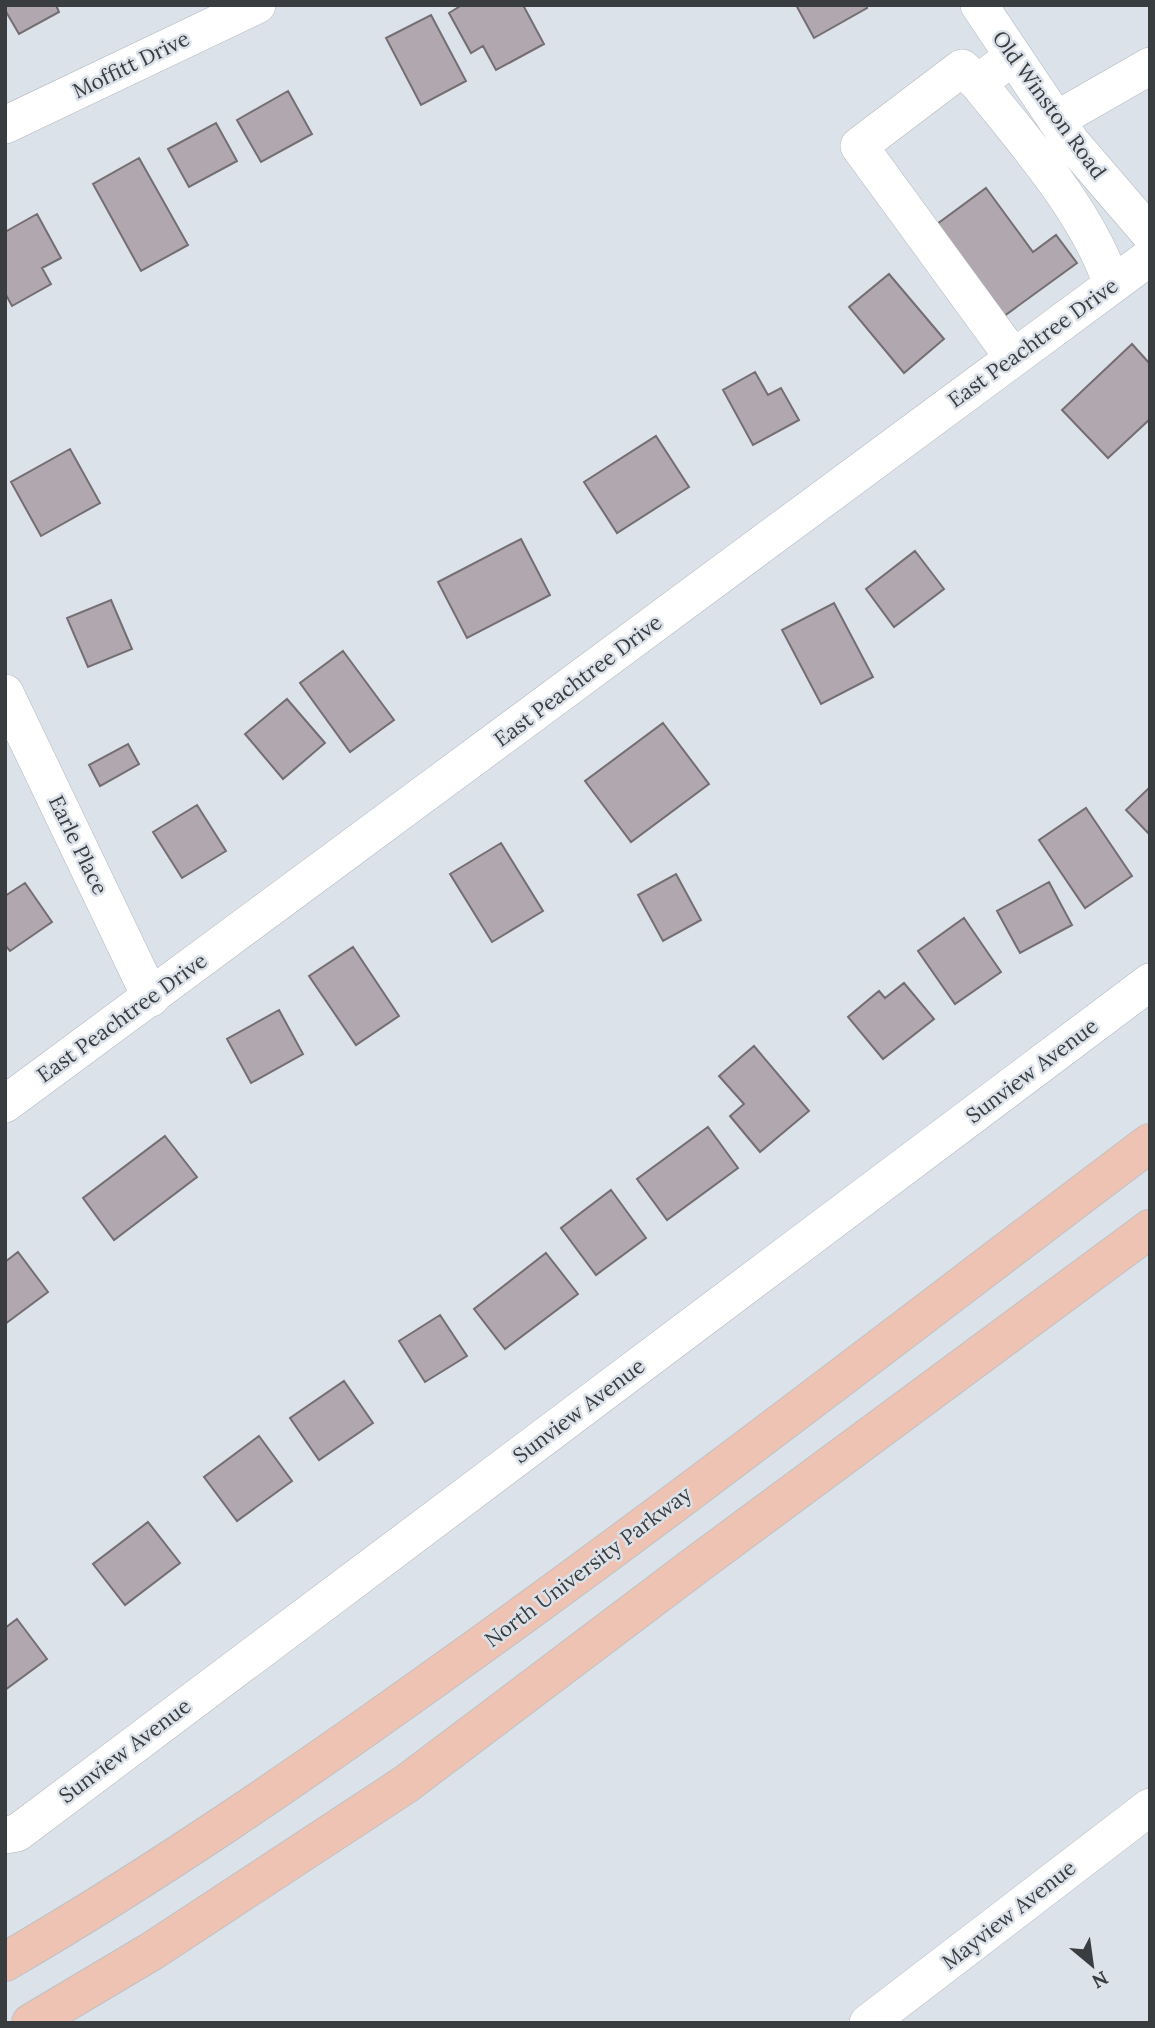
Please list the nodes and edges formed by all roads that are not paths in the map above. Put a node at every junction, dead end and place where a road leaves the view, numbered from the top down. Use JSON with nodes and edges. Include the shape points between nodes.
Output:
{"nodes":[{"id":1,"x":257,"y":5,"type":"edge"},
{"id":2,"x":979,"y":5,"type":"edge"},
{"id":3,"x":1012,"y":57,"type":"junction"},
{"id":4,"x":1150,"y":66,"type":"edge"},
{"id":5,"x":978,"y":83,"type":"junction"},
{"id":6,"x":1056,"y":120,"type":"junction"},
{"id":7,"x":5,"y":125,"type":"edge"},
{"id":8,"x":1150,"y":234,"type":"edge"},
{"id":9,"x":1150,"y":257,"type":"edge"},
{"id":10,"x":1109,"y":274,"type":"junction"},
{"id":11,"x":1007,"y":349,"type":"junction"},
{"id":12,"x":5,"y":693,"type":"edge"},
{"id":13,"x":1150,"y":982,"type":"edge"},
{"id":14,"x":150,"y":998,"type":"junction"},
{"id":15,"x":5,"y":1104,"type":"edge"},
{"id":16,"x":1150,"y":1143,"type":"edge"},
{"id":17,"x":1150,"y":1229,"type":"edge"},
{"id":18,"x":1150,"y":1807,"type":"edge"},
{"id":19,"x":5,"y":1835,"type":"edge"},
{"id":20,"x":5,"y":1962,"type":"edge"},
{"id":21,"x":31,"y":2023,"type":"edge"},
{"id":22,"x":868,"y":2023,"type":"edge"}],
"edges":[{"from":1,"to":7,"type":"street","name":"Moffitt Drive"},
{"from":2,"to":3,"type":"street","name":"Old Winston Road"},
{"from":3,"to":5,"type":"street"},
{"from":3,"to":6,"type":"street","name":"Old Winston Road"},
{"from":4,"to":6,"type":"street"},
{"from":5,"to":10,"type":"street","via":[[1038,157],[1080,219]]},
{"from":5,"to":11,"type":"street","via":[[961,68],[859,146]]},
{"from":6,"to":8,"type":"street","name":"Old Winston Road"},
{"from":9,"to":10,"type":"street","name":"East Peachtree Drive"},
{"from":10,"to":11,"type":"street","name":"East Peachtree Drive"},
{"from":11,"to":14,"type":"street","name":"East Peachtree Drive"},
{"from":12,"to":14,"type":"street","name":"Earle Place"},
{"from":13,"to":19,"type":"street","name":"Sunview Avenue","via":[[17,1833]]},
{"from":14,"to":15,"type":"street","name":"East Peachtree Drive"},
{"from":16,"to":20,"type":"main road","name":"North University Parkway","via":[[562,1588],[320,1761],[84,1916]]},
{"from":17,"to":21,"type":"main road","via":[[406,1784],[152,1951]]},
{"from":18,"to":22,"type":"street","name":"Mayview Avenue"}]}
